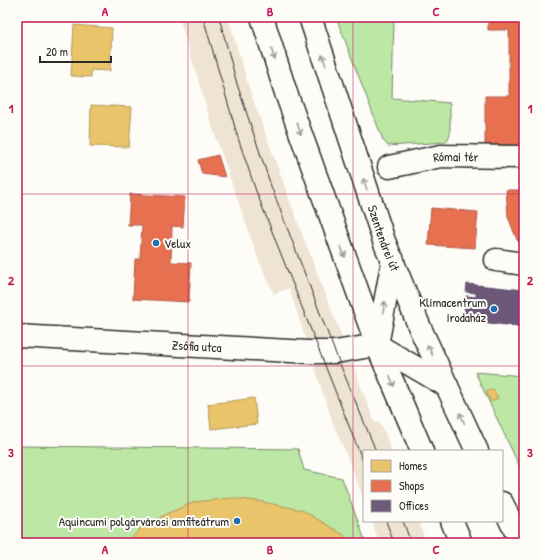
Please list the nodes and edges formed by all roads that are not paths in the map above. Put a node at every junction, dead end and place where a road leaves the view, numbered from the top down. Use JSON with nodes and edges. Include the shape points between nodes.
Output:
{"nodes":[{"id":1,"x":262,"y":17,"type":"edge"},
{"id":2,"x":310,"y":17,"type":"edge"},
{"id":3,"x":524,"y":157,"type":"edge"},
{"id":4,"x":389,"y":166,"type":"dead end"},
{"id":5,"x":393,"y":260,"type":"junction"},
{"id":6,"x":496,"y":260,"type":"dead end"},
{"id":7,"x":524,"y":264,"type":"edge"},
{"id":8,"x":17,"y":336,"type":"edge"},
{"id":9,"x":377,"y":345,"type":"junction"},
{"id":10,"x":447,"y":386,"type":"junction"},
{"id":11,"x":422,"y":450,"type":"edge"},
{"id":12,"x":478,"y":450,"type":"edge"},
{"id":13,"x":503,"y":505,"type":"edge"},
{"id":14,"x":452,"y":522,"type":"edge"},
{"id":15,"x":461,"y":543,"type":"edge"},
{"id":16,"x":521,"y":543,"type":"edge"}],
"edges":[{"from":1,"to":9,"type":"main road","one_way":true,"via":[[286,93]]},
{"from":5,"to":2,"type":"main road","name":"Szentendrei út","one_way":true},
{"from":3,"to":4,"type":"main road","name":"Római tér","via":[[442,156]]},
{"from":9,"to":5,"type":"main road","one_way":true},
{"from":10,"to":5,"type":"main road","name":"Szentendrei út","one_way":true},
{"from":6,"to":7,"type":"main road"},
{"from":8,"to":9,"type":"main road","name":"Zsófia utca","via":[[309,352],[336,352]]},
{"from":9,"to":10,"type":"main road"},
{"from":9,"to":11,"type":"main road","one_way":true},
{"from":12,"to":10,"type":"main road","name":"Szentendrei út","one_way":true},
{"from":13,"to":16,"type":"main road"},
{"from":14,"to":15,"type":"main road"}]}
